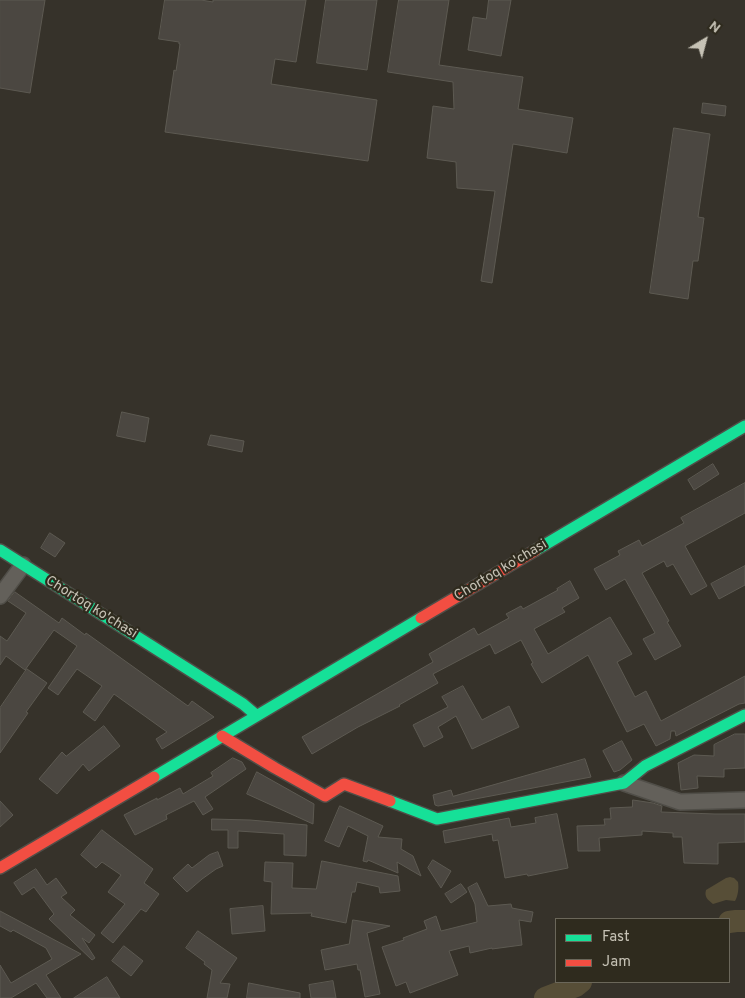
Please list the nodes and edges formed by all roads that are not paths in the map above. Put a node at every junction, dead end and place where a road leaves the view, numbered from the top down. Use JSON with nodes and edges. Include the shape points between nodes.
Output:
{"nodes":[{"id":1,"x":745,"y":426,"type":"edge"},
{"id":2,"x":0,"y":550,"type":"edge"},
{"id":3,"x":23,"y":565,"type":"junction"},
{"id":4,"x":0,"y":596,"type":"edge"},
{"id":5,"x":256,"y":715,"type":"junction"},
{"id":6,"x":745,"y":715,"type":"edge"},
{"id":7,"x":222,"y":736,"type":"junction"},
{"id":8,"x":624,"y":783,"type":"junction"},
{"id":9,"x":745,"y":800,"type":"edge"},
{"id":10,"x":0,"y":868,"type":"edge"}],
"edges":[{"from":1,"to":5,"type":"street","name":"Chortoq ko'chasi"},
{"from":2,"to":3,"type":"street","name":"Chortoq ko'chasi"},
{"from":3,"to":4,"type":"street"},
{"from":3,"to":5,"type":"street","name":"Chortoq ko'chasi"},
{"from":5,"to":7,"type":"street","name":"Chortoq ko'chasi"},
{"from":6,"to":8,"type":"street","via":[[645,766]]},
{"from":7,"to":8,"type":"street","via":[[325,796],[344,784],[437,819]]},
{"from":7,"to":10,"type":"street","name":"Chortoq ko'chasi"},
{"from":8,"to":9,"type":"street","via":[[680,802]]}]}
